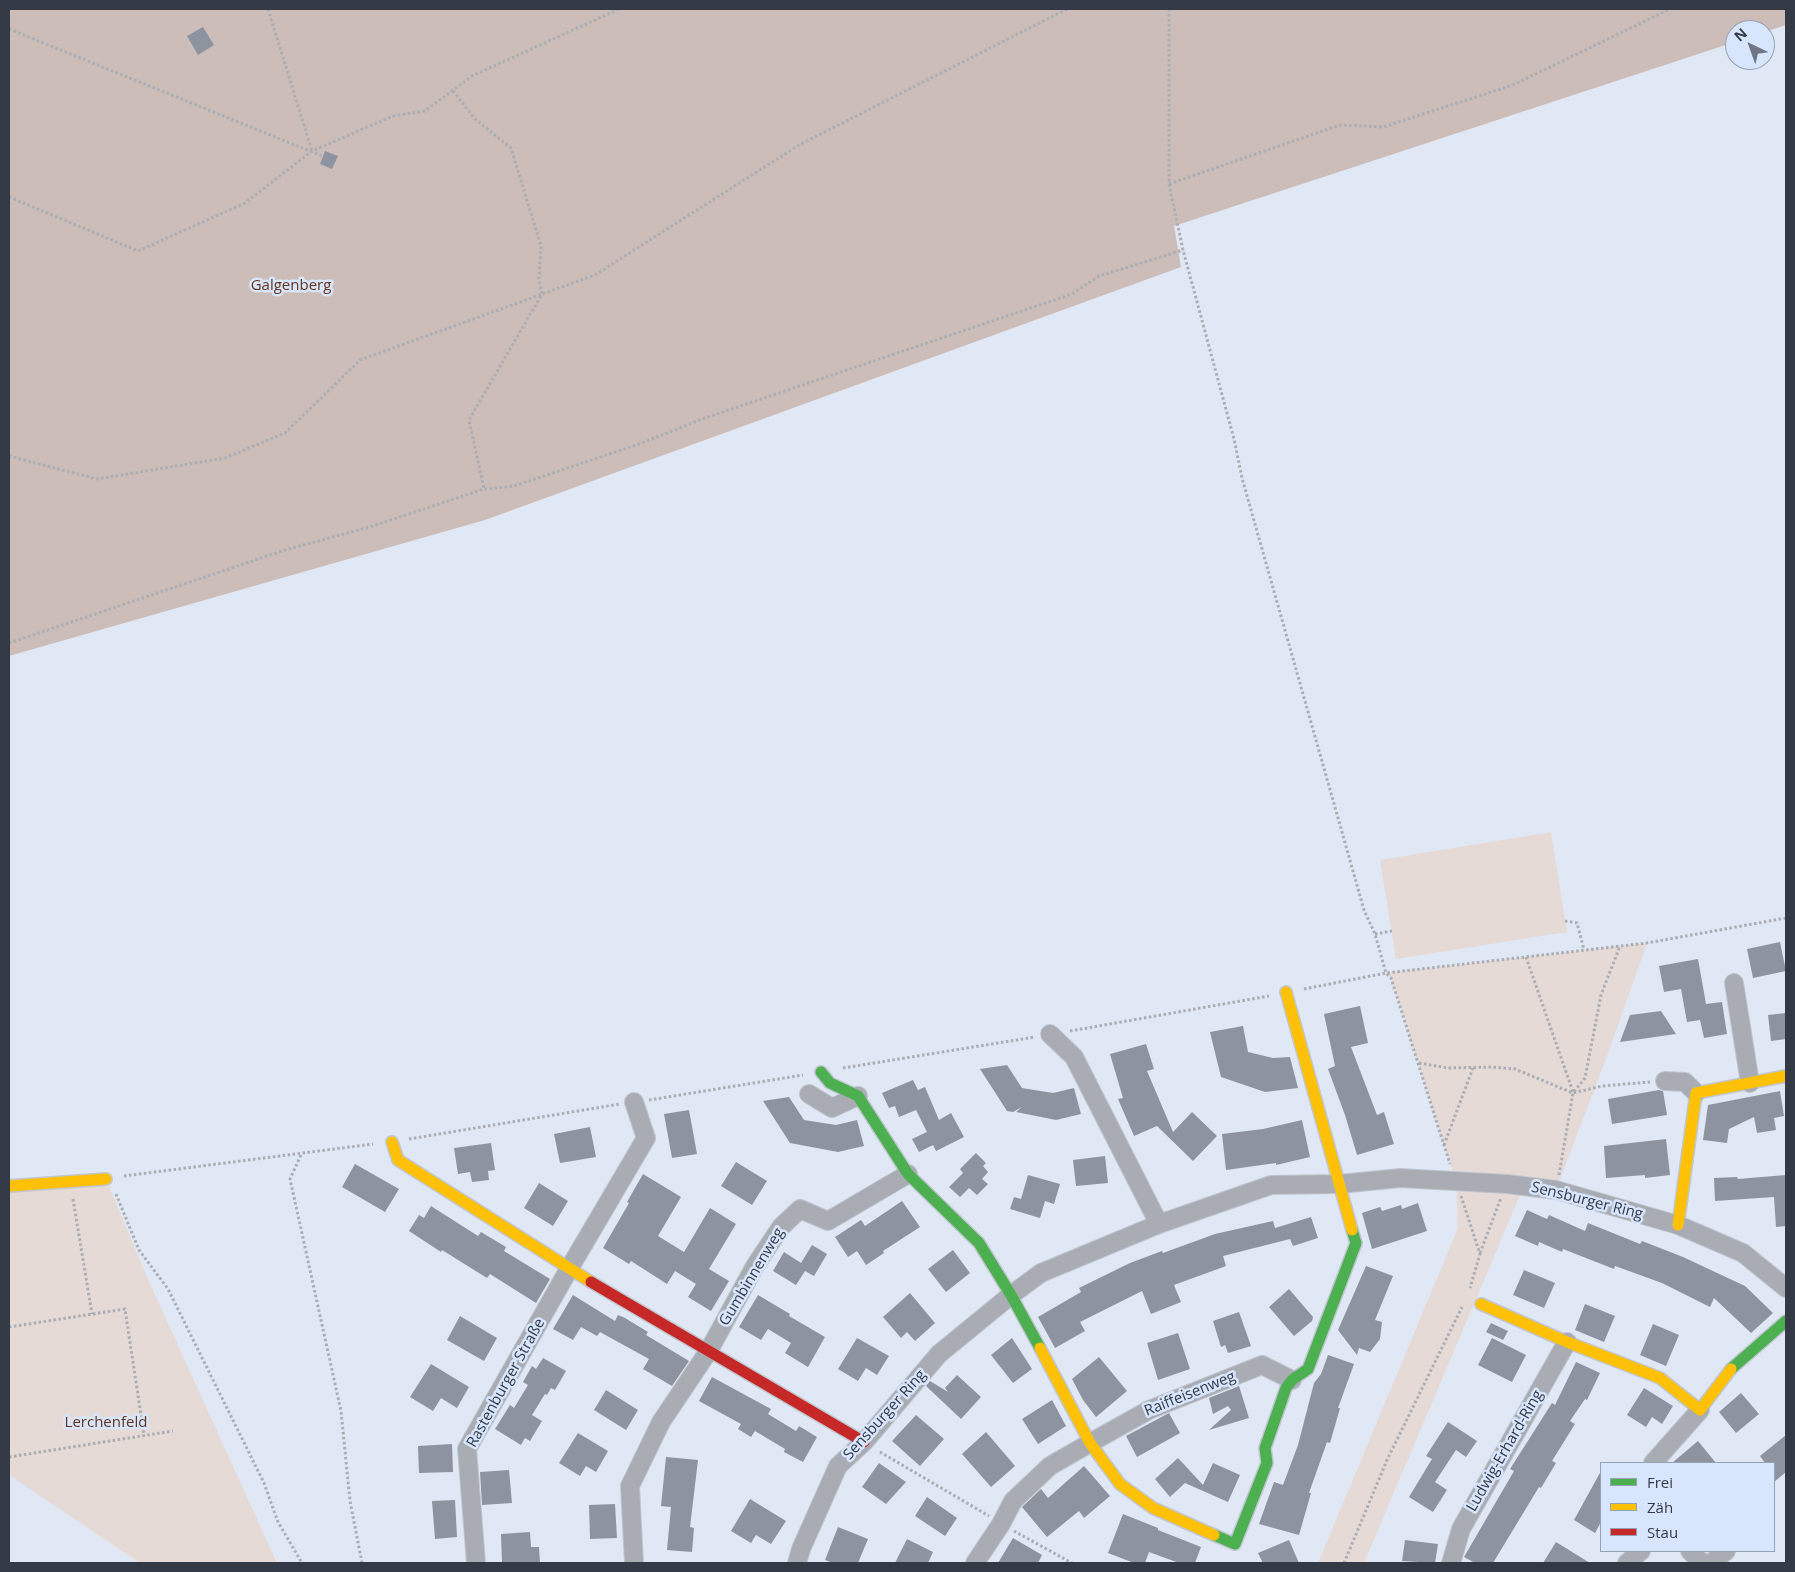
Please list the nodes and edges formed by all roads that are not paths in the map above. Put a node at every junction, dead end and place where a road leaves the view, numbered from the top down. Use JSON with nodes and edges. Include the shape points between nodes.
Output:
{"nodes":[{"id":1,"x":1734,"y":983,"type":"dead end"},
{"id":2,"x":1286,"y":992,"type":"road end"},
{"id":3,"x":1050,"y":1034,"type":"road end"},
{"id":4,"x":820,"y":1072,"type":"road end"},
{"id":5,"x":1786,"y":1076,"type":"edge"},
{"id":6,"x":1665,"y":1081,"type":"road end"},
{"id":7,"x":1750,"y":1083,"type":"junction"},
{"id":8,"x":1696,"y":1093,"type":"junction"},
{"id":9,"x":809,"y":1094,"type":"dead end"},
{"id":10,"x":858,"y":1096,"type":"junction"},
{"id":11,"x":634,"y":1102,"type":"road end"},
{"id":12,"x":392,"y":1142,"type":"road end"},
{"id":13,"x":908,"y":1174,"type":"junction"},
{"id":14,"x":106,"y":1179,"type":"road end"},
{"id":15,"x":1340,"y":1184,"type":"junction"},
{"id":16,"x":9,"y":1186,"type":"edge"},
{"id":17,"x":1159,"y":1224,"type":"junction"},
{"id":18,"x":1678,"y":1225,"type":"junction"},
{"id":19,"x":569,"y":1269,"type":"junction"},
{"id":20,"x":1786,"y":1288,"type":"edge"},
{"id":21,"x":1011,"y":1295,"type":"junction"},
{"id":22,"x":1481,"y":1304,"type":"dead end"},
{"id":23,"x":1786,"y":1321,"type":"edge"},
{"id":24,"x":1567,"y":1342,"type":"junction"},
{"id":25,"x":708,"y":1352,"type":"junction"},
{"id":26,"x":1292,"y":1380,"type":"junction"},
{"id":27,"x":1700,"y":1410,"type":"junction"},
{"id":28,"x":864,"y":1442,"type":"junction"},
{"id":29,"x":1090,"y":1443,"type":"junction"},
{"id":30,"x":1654,"y":1462,"type":"edge"},
{"id":31,"x":1640,"y":1552,"type":"edge"},
{"id":32,"x":1691,"y":1552,"type":"edge"},
{"id":33,"x":1725,"y":1552,"type":"edge"},
{"id":34,"x":476,"y":1563,"type":"edge"},
{"id":35,"x":634,"y":1563,"type":"edge"},
{"id":36,"x":797,"y":1563,"type":"edge"},
{"id":37,"x":975,"y":1563,"type":"edge"},
{"id":38,"x":1451,"y":1563,"type":"edge"},
{"id":39,"x":1627,"y":1563,"type":"edge"},
{"id":40,"x":1702,"y":1563,"type":"edge"},
{"id":41,"x":1711,"y":1563,"type":"edge"}],
"edges":[{"from":1,"to":7,"type":"street"},
{"from":2,"to":15,"type":"street"},
{"from":3,"to":17,"type":"street","via":[[1074,1057]]},
{"from":4,"to":10,"type":"street","via":[[830,1083]]},
{"from":5,"to":7,"type":"street"},
{"from":6,"to":8,"type":"street","via":[[1685,1082]]},
{"from":7,"to":8,"type":"street"},
{"from":8,"to":18,"type":"street"},
{"from":9,"to":10,"type":"street","via":[[832,1108]]},
{"from":10,"to":13,"type":"street"},
{"from":11,"to":19,"type":"street","via":[[646,1138]]},
{"from":12,"to":19,"type":"street","via":[[398,1160]]},
{"from":13,"to":21,"type":"street","via":[[979,1243]]},
{"from":13,"to":25,"type":"street","name":"Gumbinnenweg","via":[[828,1221],[800,1209],[781,1227],[755,1266]]},
{"from":14,"to":16,"type":"street"},
{"from":15,"to":17,"type":"street","name":"Sensburger Ring","via":[[1271,1185]]},
{"from":15,"to":18,"type":"street","name":"Sensburger Ring","via":[[1400,1178],[1556,1190]]},
{"from":15,"to":26,"type":"street","via":[[1356,1243],[1308,1369]]},
{"from":17,"to":21,"type":"street","name":"Sensburger Ring","via":[[1041,1273]]},
{"from":18,"to":20,"type":"street","name":"Sensburger Ring","via":[[1743,1253]]},
{"from":19,"to":25,"type":"street"},
{"from":19,"to":34,"type":"street","name":"Rastenburger Straße","via":[[467,1449]]},
{"from":21,"to":28,"type":"street","name":"Sensburger Ring","via":[[939,1354]]},
{"from":21,"to":29,"type":"street"},
{"from":22,"to":24,"type":"street"},
{"from":23,"to":27,"type":"street","via":[[1729,1371]]},
{"from":24,"to":27,"type":"street","via":[[1660,1378]]},
{"from":24,"to":38,"type":"street","name":"Ludwig-Erhard-Ring","via":[[1461,1529]]},
{"from":25,"to":28,"type":"street"},
{"from":25,"to":35,"type":"street","via":[[661,1422],[630,1486]]},
{"from":26,"to":29,"type":"street","name":"Raiffeisenweg","via":[[1262,1365],[1149,1410]]},
{"from":26,"to":29,"type":"street","via":[[1286,1388],[1265,1448],[1267,1463],[1235,1544],[1153,1508],[1120,1484]]},
{"from":27,"to":30,"type":"street"},
{"from":28,"to":36,"type":"street","name":"Sensburger Ring","via":[[838,1466]]},
{"from":29,"to":37,"type":"street","name":"Raiffeisenweg","via":[[1050,1466],[1013,1500]]},
{"from":31,"to":39,"type":"street"},
{"from":32,"to":40,"type":"street"},
{"from":33,"to":41,"type":"street"}]}
